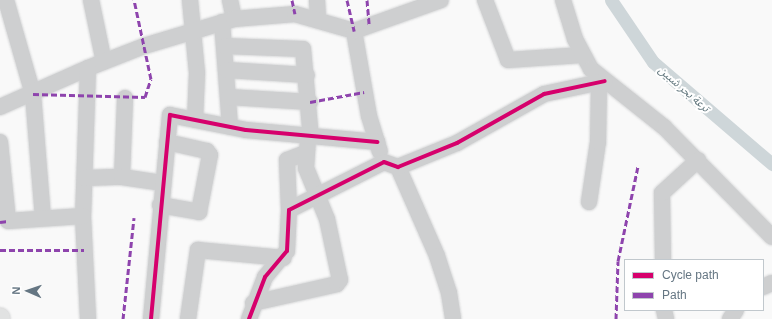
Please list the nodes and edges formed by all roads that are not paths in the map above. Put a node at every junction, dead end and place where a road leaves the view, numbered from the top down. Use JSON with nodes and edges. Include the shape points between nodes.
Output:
{"nodes":[{"id":1,"x":6,"y":0,"type":"edge"},
{"id":2,"x":91,"y":0,"type":"edge"},
{"id":3,"x":190,"y":0,"type":"edge"},
{"id":4,"x":230,"y":0,"type":"edge"},
{"id":5,"x":317,"y":0,"type":"edge"},
{"id":6,"x":441,"y":0,"type":"edge"},
{"id":7,"x":485,"y":0,"type":"edge"},
{"id":8,"x":563,"y":0,"type":"edge"},
{"id":9,"x":424,"y":3,"type":"edge"},
{"id":10,"x":262,"y":7,"type":"edge"},
{"id":11,"x":318,"y":18,"type":"junction"},
{"id":12,"x":228,"y":20,"type":"junction"},
{"id":13,"x":195,"y":30,"type":"junction"},
{"id":14,"x":354,"y":31,"type":"junction"},
{"id":15,"x":225,"y":46,"type":"junction"},
{"id":16,"x":582,"y":55,"type":"junction"},
{"id":17,"x":104,"y":62,"type":"junction"},
{"id":18,"x":88,"y":68,"type":"junction"},
{"id":19,"x":227,"y":70,"type":"junction"},
{"id":20,"x":307,"y":75,"type":"junction"},
{"id":21,"x":602,"y":82,"type":"junction"},
{"id":22,"x":32,"y":94,"type":"junction"},
{"id":23,"x":229,"y":97,"type":"junction"},
{"id":24,"x":125,"y":98,"type":"dead end"},
{"id":25,"x":310,"y":102,"type":"junction"},
{"id":26,"x":0,"y":107,"type":"edge"},
{"id":27,"x":195,"y":120,"type":"junction"},
{"id":28,"x":230,"y":127,"type":"junction"},
{"id":29,"x":0,"y":142,"type":"edge"},
{"id":30,"x":167,"y":142,"type":"junction"},
{"id":31,"x":377,"y":142,"type":"junction"},
{"id":32,"x":308,"y":143,"type":"junction"},
{"id":33,"x":698,"y":160,"type":"junction"},
{"id":34,"x":391,"y":164,"type":"junction"},
{"id":35,"x":122,"y":177,"type":"junction"},
{"id":36,"x":85,"y":178,"type":"junction"},
{"id":37,"x":162,"y":183,"type":"junction"},
{"id":38,"x":317,"y":193,"type":"junction"},
{"id":39,"x":589,"y":202,"type":"dead end"},
{"id":40,"x":160,"y":205,"type":"junction"},
{"id":41,"x":289,"y":210,"type":"junction"},
{"id":42,"x":83,"y":216,"type":"junction"},
{"id":43,"x":42,"y":218,"type":"junction"},
{"id":44,"x":772,"y":237,"type":"edge"},
{"id":45,"x":284,"y":258,"type":"junction"},
{"id":46,"x":663,"y":259,"type":"edge"},
{"id":47,"x":254,"y":303,"type":"junction"},
{"id":48,"x":88,"y":319,"type":"edge"},
{"id":49,"x":151,"y":319,"type":"edge"},
{"id":50,"x":188,"y":319,"type":"edge"},
{"id":51,"x":249,"y":319,"type":"edge"},
{"id":52,"x":453,"y":319,"type":"edge"}],
"edges":[{"from":1,"to":22,"type":"street"},
{"from":2,"to":17,"type":"street"},
{"from":3,"to":13,"type":"street"},
{"from":4,"to":12,"type":"street"},
{"from":5,"to":11,"type":"street"},
{"from":6,"to":9,"type":"street"},
{"from":7,"to":16,"type":"street","via":[[508,60]]},
{"from":8,"to":16,"type":"street"},
{"from":9,"to":14,"type":"street"},
{"from":10,"to":11,"type":"street"},
{"from":10,"to":12,"type":"street"},
{"from":11,"to":14,"type":"street"},
{"from":12,"to":13,"type":"street"},
{"from":12,"to":15,"type":"street"},
{"from":13,"to":17,"type":"street"},
{"from":13,"to":27,"type":"street"},
{"from":14,"to":31,"type":"street"},
{"from":15,"to":19,"type":"street"},
{"from":15,"to":20,"type":"street","via":[[302,48]]},
{"from":16,"to":21,"type":"street"},
{"from":17,"to":18,"type":"street"},
{"from":18,"to":22,"type":"street"},
{"from":18,"to":36,"type":"street"},
{"from":19,"to":20,"type":"street"},
{"from":19,"to":23,"type":"street"},
{"from":20,"to":25,"type":"street"},
{"from":21,"to":33,"type":"street","via":[[664,127]]},
{"from":21,"to":34,"type":"street","via":[[544,94],[458,143]]},
{"from":21,"to":39,"type":"street","via":[[598,142]]},
{"from":22,"to":26,"type":"street"},
{"from":22,"to":43,"type":"street"},
{"from":23,"to":25,"type":"street"},
{"from":23,"to":28,"type":"street"},
{"from":24,"to":35,"type":"street"},
{"from":25,"to":32,"type":"street"},
{"from":27,"to":28,"type":"street"},
{"from":27,"to":30,"type":"street","via":[[170,115]]},
{"from":28,"to":32,"type":"street"},
{"from":29,"to":43,"type":"street","via":[[8,221]]},
{"from":30,"to":37,"type":"street"},
{"from":30,"to":40,"type":"street","via":[[207,151],[210,155],[199,212]]},
{"from":31,"to":32,"type":"street"},
{"from":31,"to":34,"type":"street"},
{"from":32,"to":38,"type":"street","via":[[308,175]]},
{"from":32,"to":41,"type":"street","via":[[287,160]]},
{"from":33,"to":44,"type":"street"},
{"from":33,"to":46,"type":"street","via":[[662,193]]},
{"from":34,"to":38,"type":"street"},
{"from":34,"to":52,"type":"street","via":[[437,256],[449,293]]},
{"from":35,"to":36,"type":"street"},
{"from":35,"to":37,"type":"street"},
{"from":36,"to":42,"type":"street"},
{"from":37,"to":40,"type":"street"},
{"from":38,"to":41,"type":"street"},
{"from":38,"to":47,"type":"street","via":[[335,250],[339,282]]},
{"from":40,"to":49,"type":"street"},
{"from":41,"to":45,"type":"street","via":[[288,243]]},
{"from":42,"to":43,"type":"street"},
{"from":42,"to":48,"type":"street"},
{"from":45,"to":47,"type":"street","via":[[266,277]]},
{"from":45,"to":50,"type":"street","via":[[198,250]]},
{"from":47,"to":51,"type":"street"}]}
